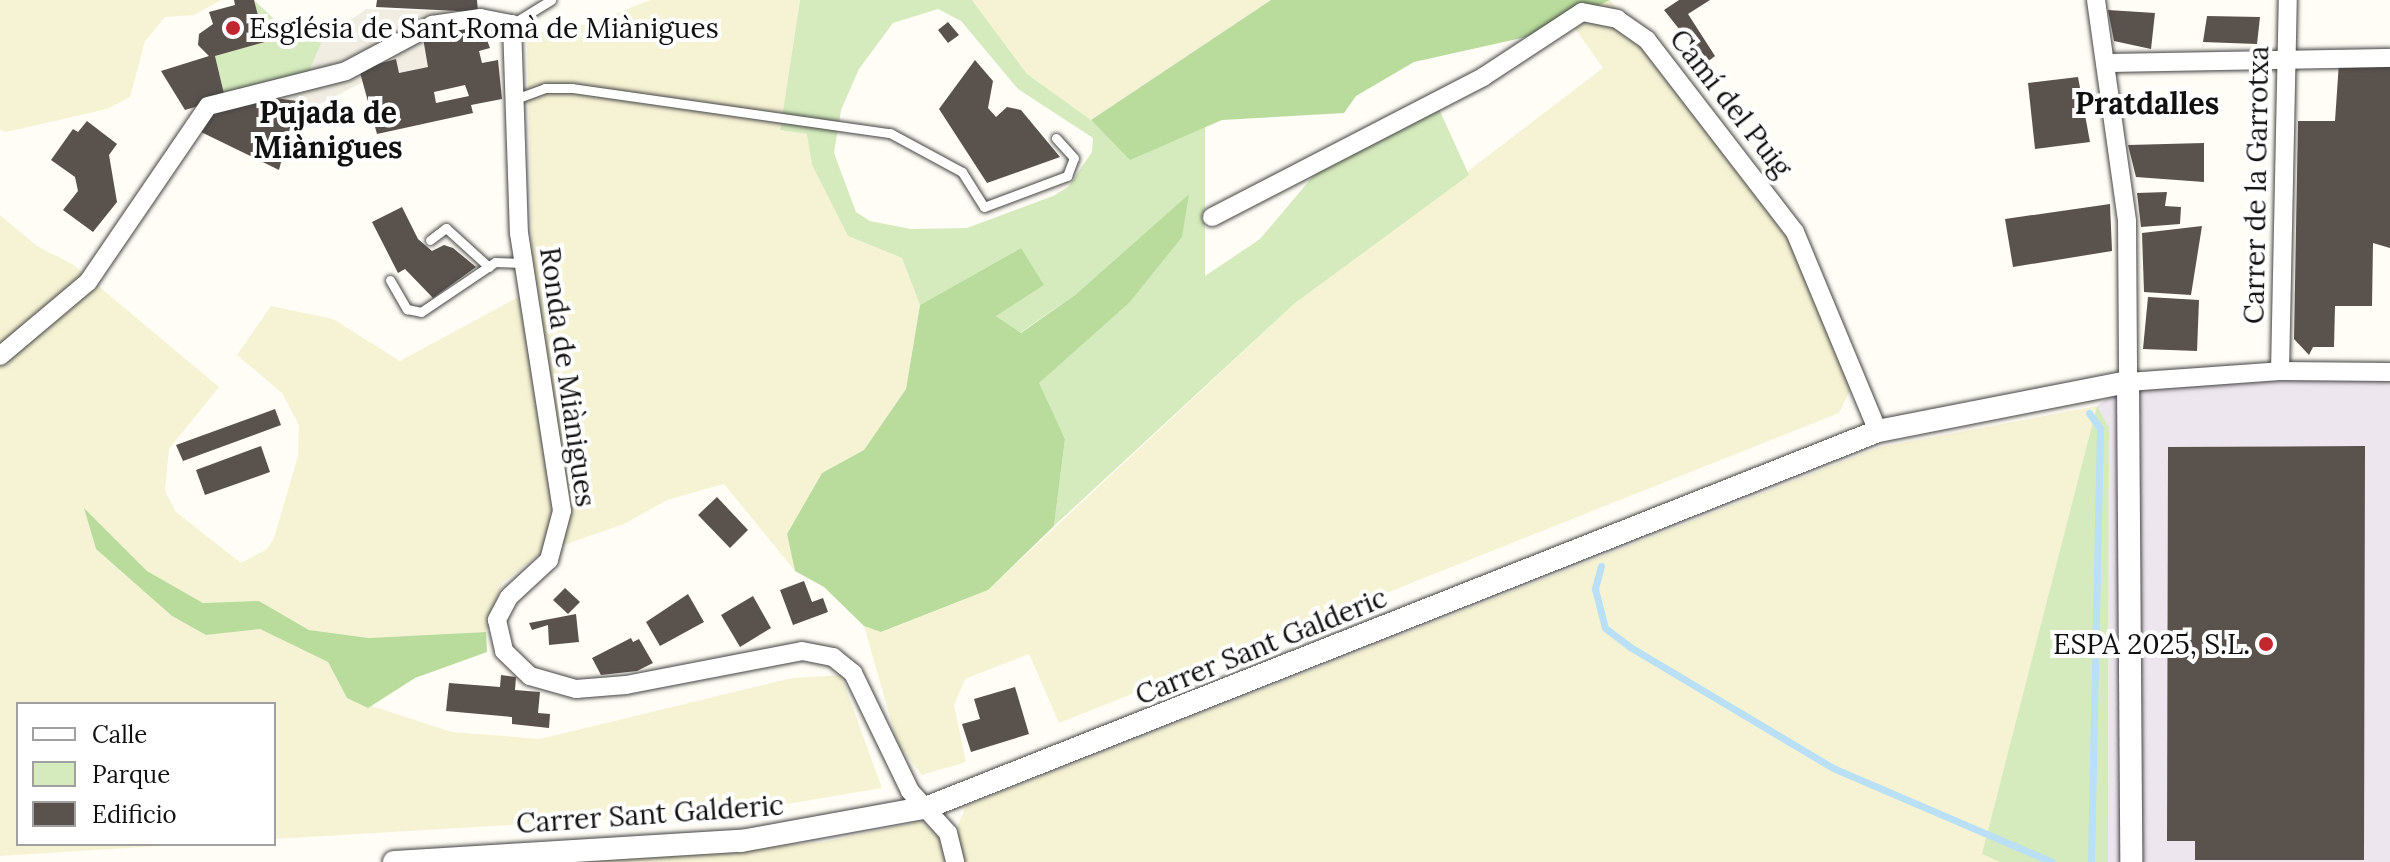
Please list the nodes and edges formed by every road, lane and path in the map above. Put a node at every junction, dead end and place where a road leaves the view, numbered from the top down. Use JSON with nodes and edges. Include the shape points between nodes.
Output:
{"nodes":[{"id":1,"x":551,"y":0,"type":"edge"},
{"id":2,"x":2096,"y":0,"type":"edge"},
{"id":3,"x":2288,"y":0,"type":"edge"},
{"id":4,"x":512,"y":24,"type":"junction"},
{"id":5,"x":2287,"y":57,"type":"junction"},
{"id":6,"x":2390,"y":58,"type":"edge"},
{"id":7,"x":2105,"y":63,"type":"junction"},
{"id":8,"x":518,"y":105,"type":"junction"},
{"id":9,"x":1056,"y":138,"type":"dead end"},
{"id":10,"x":1212,"y":217,"type":"dead end"},
{"id":11,"x":430,"y":240,"type":"dead end"},
{"id":12,"x":523,"y":263,"type":"junction"},
{"id":13,"x":489,"y":267,"type":"junction"},
{"id":14,"x":390,"y":280,"type":"dead end"},
{"id":15,"x":0,"y":356,"type":"edge"},
{"id":16,"x":2280,"y":371,"type":"junction"},
{"id":17,"x":2390,"y":372,"type":"edge"},
{"id":18,"x":2128,"y":382,"type":"junction"},
{"id":19,"x":1878,"y":431,"type":"junction"},
{"id":20,"x":928,"y":807,"type":"junction"},
{"id":21,"x":394,"y":862,"type":"edge"},
{"id":22,"x":955,"y":862,"type":"edge"},
{"id":23,"x":2131,"y":862,"type":"edge"}],
"edges":[{"from":1,"to":4,"type":"lane"},
{"from":2,"to":7,"type":"street"},
{"from":3,"to":5,"type":"street","name":"Carrer de la Garrotxa"},
{"from":4,"to":8,"type":"street","name":"Ronda de Miànigues"},
{"from":4,"to":15,"type":"street","via":[[480,18],[432,25],[346,71],[208,106],[88,282]]},
{"from":5,"to":6,"type":"street"},
{"from":5,"to":7,"type":"street"},
{"from":5,"to":16,"type":"street","name":"Carrer de la Garrotxa"},
{"from":7,"to":18,"type":"street","via":[[2129,251]]},
{"from":8,"to":9,"type":"lane","via":[[545,88],[572,88],[890,133],[962,172],[984,207],[1067,176],[1074,158]]},
{"from":8,"to":12,"type":"street","name":"Ronda de Miànigues"},
{"from":10,"to":19,"type":"street","name":"Camí del Puig","via":[[1483,77],[1582,12],[1617,19],[1647,40],[1795,232]]},
{"from":11,"to":13,"type":"lane","via":[[446,228]]},
{"from":12,"to":13,"type":"lane"},
{"from":12,"to":20,"type":"street","name":"Ronda de Miànigues","via":[[562,511],[549,560],[509,597],[497,620],[509,659],[530,676],[597,689],[819,652],[853,673],[910,791]]},
{"from":13,"to":14,"type":"lane","via":[[421,312],[407,309]]},
{"from":16,"to":17,"type":"street"},
{"from":16,"to":18,"type":"street"},
{"from":18,"to":19,"type":"street","name":"Carrer Sant Galderic"},
{"from":18,"to":23,"type":"street"},
{"from":19,"to":20,"type":"street","name":"Carrer Sant Galderic"},
{"from":20,"to":21,"type":"street","name":"Carrer Sant Galderic","via":[[741,841]]},
{"from":20,"to":22,"type":"street","via":[[948,833]]}]}
